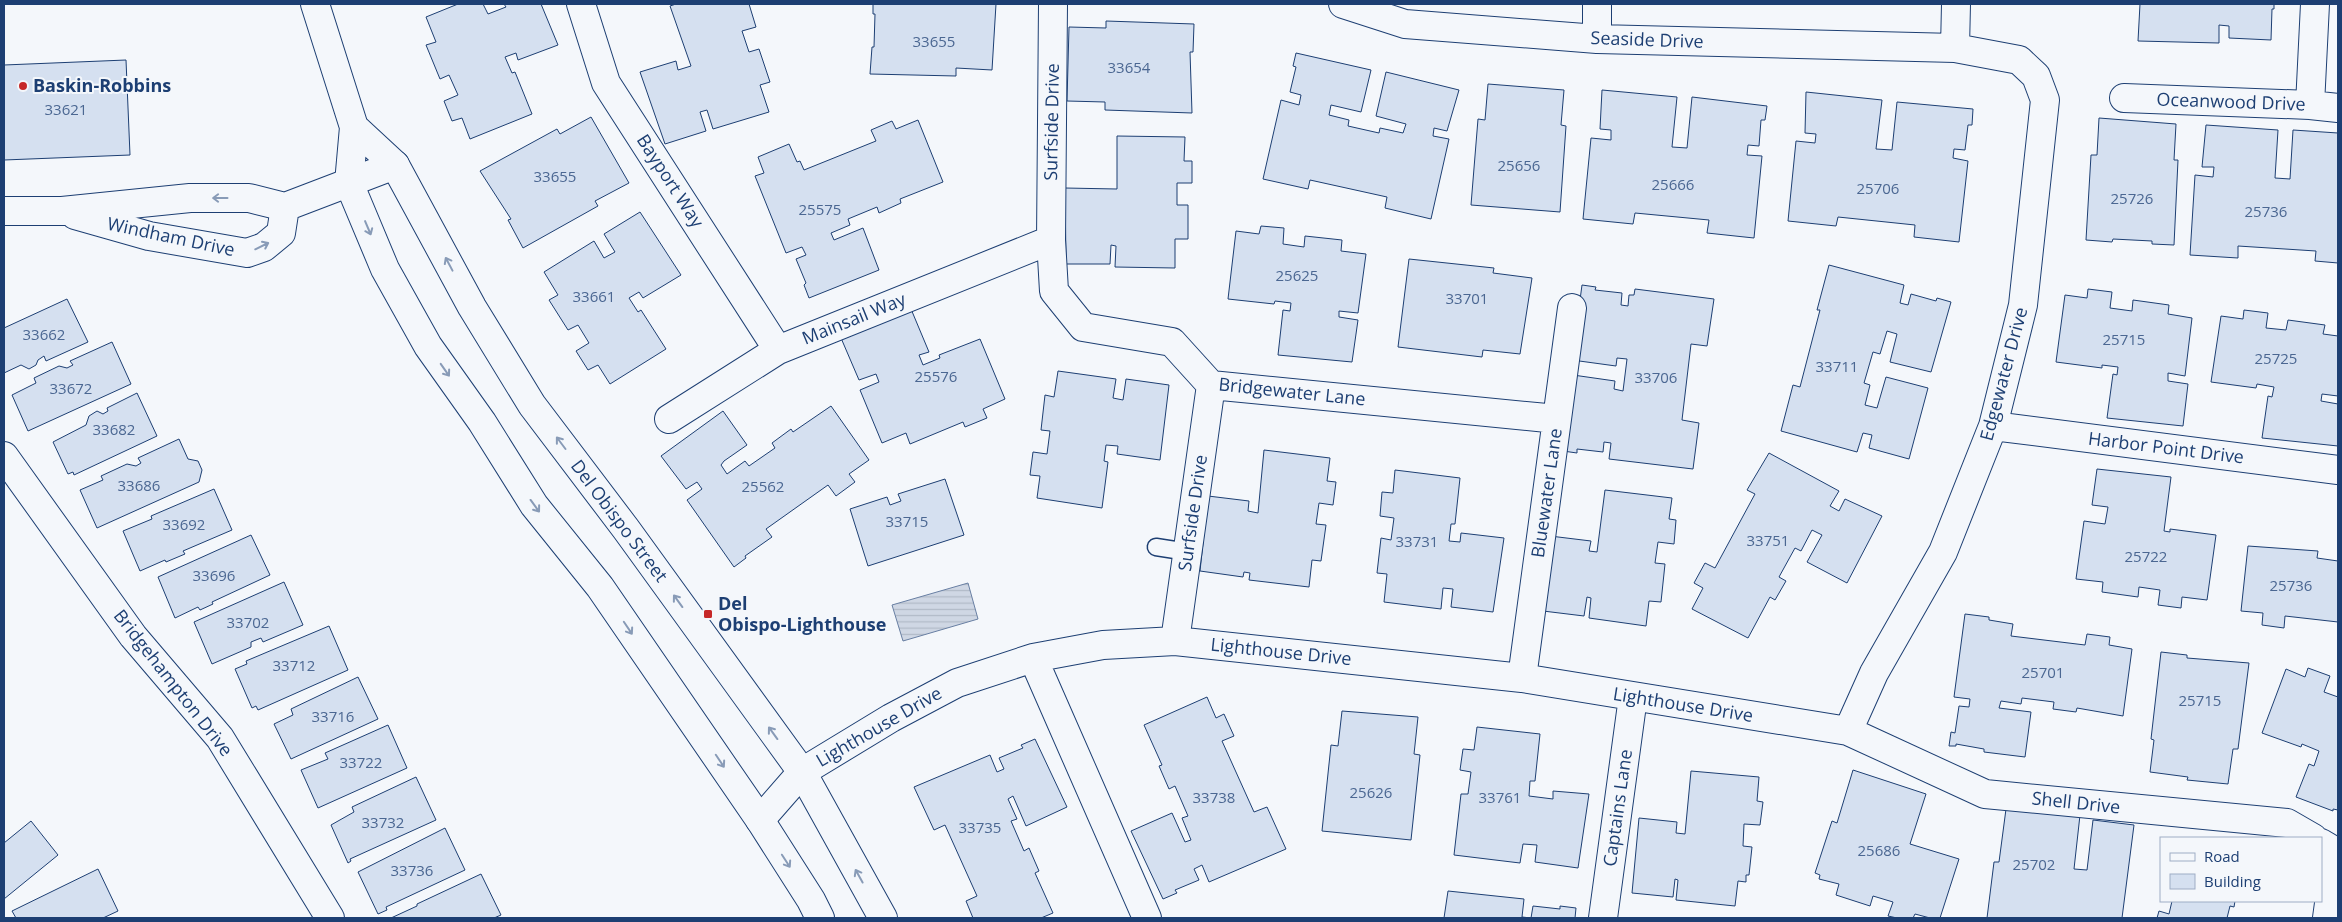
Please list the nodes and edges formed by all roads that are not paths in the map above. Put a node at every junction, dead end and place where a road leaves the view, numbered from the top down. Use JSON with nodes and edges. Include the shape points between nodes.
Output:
{"nodes":[{"id":1,"x":316,"y":4,"type":"edge"},
{"id":2,"x":581,"y":4,"type":"edge"},
{"id":3,"x":1053,"y":4,"type":"edge"},
{"id":4,"x":1343,"y":4,"type":"edge"},
{"id":5,"x":1597,"y":4,"type":"edge"},
{"id":6,"x":1956,"y":4,"type":"edge"},
{"id":7,"x":2315,"y":4,"type":"edge"},
{"id":8,"x":1597,"y":39,"type":"junction"},
{"id":9,"x":1955,"y":48,"type":"junction"},
{"id":10,"x":2124,"y":98,"type":"dead end"},
{"id":11,"x":2310,"y":105,"type":"junction"},
{"id":12,"x":2338,"y":108,"type":"edge"},
{"id":13,"x":354,"y":127,"type":"junction"},
{"id":14,"x":395,"y":165,"type":"junction"},
{"id":15,"x":349,"y":183,"type":"junction"},
{"id":16,"x":284,"y":208,"type":"junction"},
{"id":17,"x":4,"y":211,"type":"edge"},
{"id":18,"x":62,"y":211,"type":"junction"},
{"id":19,"x":1051,"y":240,"type":"junction"},
{"id":20,"x":1572,"y":308,"type":"dead end"},
{"id":21,"x":778,"y":350,"type":"junction"},
{"id":22,"x":1211,"y":385,"type":"junction"},
{"id":23,"x":1557,"y":418,"type":"junction"},
{"id":24,"x":669,"y":419,"type":"dead end"},
{"id":25,"x":1994,"y":426,"type":"junction"},
{"id":26,"x":4,"y":456,"type":"edge"},
{"id":27,"x":2338,"y":470,"type":"edge"},
{"id":28,"x":1156,"y":547,"type":"dead end"},
{"id":29,"x":1188,"y":552,"type":"junction"},
{"id":30,"x":1176,"y":641,"type":"junction"},
{"id":31,"x":1033,"y":658,"type":"junction"},
{"id":32,"x":1522,"y":678,"type":"junction"},
{"id":33,"x":1634,"y":697,"type":"junction"},
{"id":34,"x":1848,"y":732,"type":"junction"},
{"id":35,"x":802,"y":772,"type":"junction"},
{"id":36,"x":760,"y":820,"type":"junction"},
{"id":37,"x":2311,"y":837,"type":"edge"},
{"id":38,"x":2322,"y":844,"type":"edge"},
{"id":39,"x":330,"y":918,"type":"edge"},
{"id":40,"x":820,"y":918,"type":"edge"},
{"id":41,"x":883,"y":918,"type":"edge"},
{"id":42,"x":1147,"y":918,"type":"edge"},
{"id":43,"x":1603,"y":918,"type":"edge"},
{"id":44,"x":2327,"y":918,"type":"edge"}],
"edges":[{"from":1,"to":13,"type":"street"},
{"from":2,"to":21,"type":"street","name":"Bayport Way","via":[[606,82]]},
{"from":3,"to":19,"type":"street","name":"Surfside Drive"},
{"from":4,"to":8,"type":"street","name":"Seaside Drive","via":[[1405,24]]},
{"from":5,"to":8,"type":"street"},
{"from":6,"to":9,"type":"street"},
{"from":7,"to":11,"type":"street"},
{"from":8,"to":9,"type":"street","name":"Seaside Drive"},
{"from":9,"to":25,"type":"street","name":"Edgewater Drive","via":[[2019,60],[2036,76],[2045,100],[2023,305]]},
{"from":10,"to":11,"type":"street","name":"Oceanwood Drive"},
{"from":11,"to":12,"type":"street","name":"Oceanwood Drive"},
{"from":13,"to":14,"type":"street","name":"Del Obispo Street"},
{"from":13,"to":15,"type":"street"},
{"from":14,"to":15,"type":"street"},
{"from":35,"to":14,"type":"street","name":"Del Obispo Street","one_way":true,"via":[[532,405],[472,307]]},
{"from":15,"to":16,"type":"street"},
{"from":15,"to":36,"type":"street","one_way":true,"via":[[385,269],[428,346],[482,422],[534,505],[600,587]]},
{"from":16,"to":18,"type":"street","name":"Windham Drive","one_way":true,"via":[[249,198],[190,198]]},
{"from":18,"to":16,"type":"street","name":"Windham Drive","one_way":true,"via":[[149,236],[247,252],[264,247],[280,233]]},
{"from":17,"to":18,"type":"street","name":"Windham Drive"},
{"from":19,"to":21,"type":"street","name":"Mainsail Way"},
{"from":19,"to":22,"type":"street","name":"Bridgewater Lane","via":[[1054,291],[1083,327],[1172,342]]},
{"from":20,"to":23,"type":"street","name":"Bluewater Lane"},
{"from":21,"to":24,"type":"street","name":"Mainsail Way"},
{"from":22,"to":23,"type":"street","name":"Bridgewater Lane"},
{"from":22,"to":29,"type":"street","name":"Surfside Drive"},
{"from":23,"to":32,"type":"street","name":"Bluewater Lane"},
{"from":25,"to":27,"type":"street","name":"Harbor Point Drive"},
{"from":25,"to":34,"type":"street","name":"Edgewater Drive","via":[[1943,552],[1874,673]]},
{"from":26,"to":39,"type":"street","name":"Bridgehampton Drive","via":[[133,636],[220,738]]},
{"from":28,"to":29,"type":"lane"},
{"from":29,"to":30,"type":"street","name":"Surfside Drive"},
{"from":30,"to":31,"type":"street","name":"Lighthouse Drive","via":[[1103,645]]},
{"from":30,"to":32,"type":"street","name":"Lighthouse Drive"},
{"from":31,"to":35,"type":"street","name":"Lighthouse Drive","via":[[957,683],[891,718]]},
{"from":31,"to":42,"type":"street"},
{"from":32,"to":33,"type":"street","name":"Lighthouse Drive"},
{"from":33,"to":34,"type":"street","name":"Lighthouse Drive"},
{"from":33,"to":43,"type":"street","name":"Captains Lane"},
{"from":34,"to":37,"type":"street","name":"Shell Drive","via":[[1985,794],[2287,823]]},
{"from":35,"to":36,"type":"street","name":"Lighthouse Drive"},
{"from":41,"to":35,"type":"street","name":"Del Obispo Street","one_way":true},
{"from":36,"to":40,"type":"street","one_way":true},
{"from":38,"to":44,"type":"street","via":[[2336,852]]}]}
